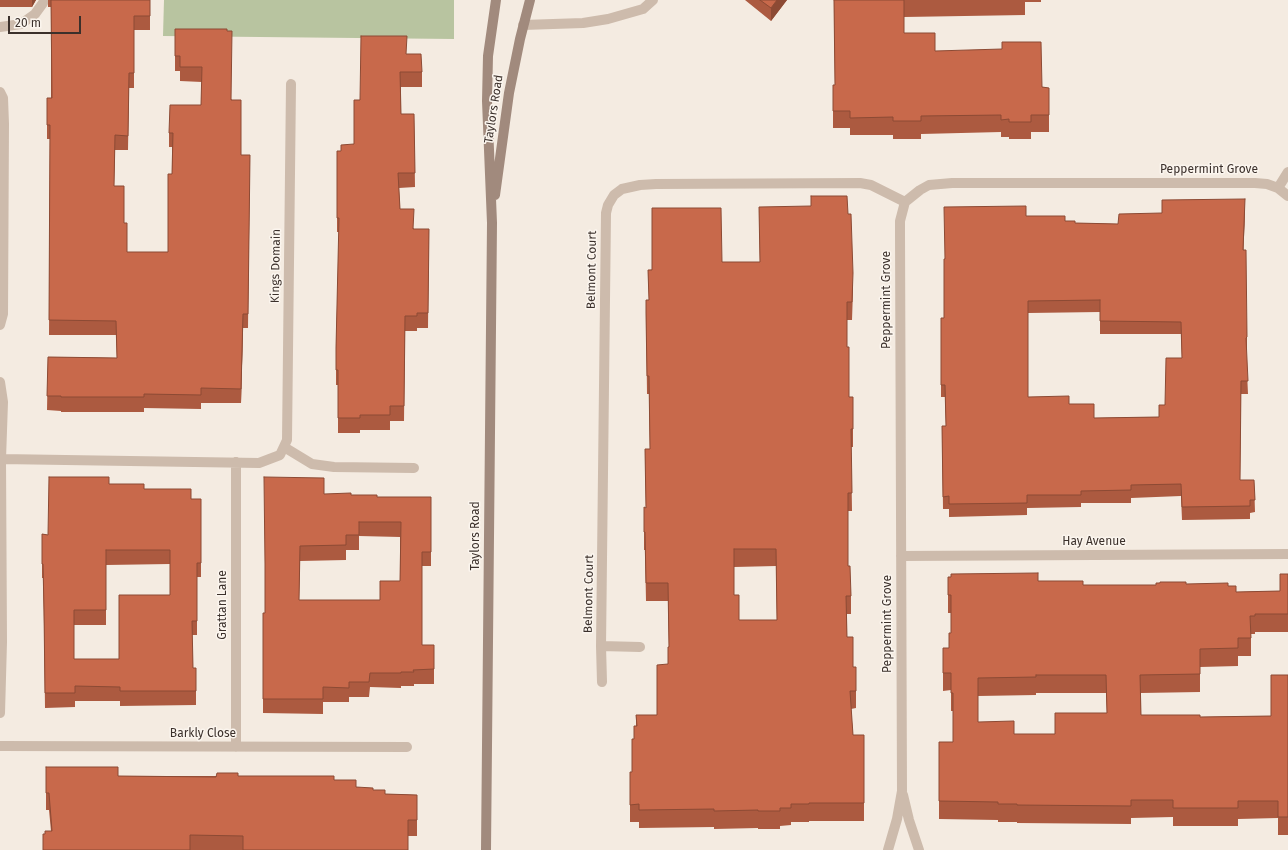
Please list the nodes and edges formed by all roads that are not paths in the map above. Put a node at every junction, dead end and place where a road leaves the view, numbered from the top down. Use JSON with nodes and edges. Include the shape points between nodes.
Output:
{"nodes":[{"id":1,"x":44,"y":0,"type":"edge"},
{"id":2,"x":496,"y":0,"type":"edge"},
{"id":3,"x":530,"y":0,"type":"edge"},
{"id":4,"x":653,"y":0,"type":"edge"},
{"id":5,"x":523,"y":25,"type":"junction"},
{"id":6,"x":0,"y":27,"type":"edge"},
{"id":7,"x":291,"y":84,"type":"dead end"},
{"id":8,"x":0,"y":92,"type":"edge"},
{"id":9,"x":1288,"y":172,"type":"edge"},
{"id":10,"x":1278,"y":188,"type":"junction"},
{"id":11,"x":1288,"y":196,"type":"edge"},
{"id":12,"x":905,"y":202,"type":"junction"},
{"id":13,"x":492,"y":222,"type":"junction"},
{"id":14,"x":0,"y":325,"type":"edge"},
{"id":15,"x":0,"y":382,"type":"edge"},
{"id":16,"x":284,"y":447,"type":"junction"},
{"id":17,"x":1,"y":459,"type":"junction"},
{"id":18,"x":236,"y":462,"type":"junction"},
{"id":19,"x":414,"y":468,"type":"dead end"},
{"id":20,"x":1288,"y":554,"type":"edge"},
{"id":21,"x":901,"y":556,"type":"junction"},
{"id":22,"x":1,"y":642,"type":"edge"},
{"id":23,"x":601,"y":646,"type":"junction"},
{"id":24,"x":640,"y":647,"type":"dead end"},
{"id":25,"x":602,"y":682,"type":"dead end"},
{"id":26,"x":0,"y":713,"type":"edge"},
{"id":27,"x":0,"y":746,"type":"edge"},
{"id":28,"x":236,"y":747,"type":"junction"},
{"id":29,"x":407,"y":747,"type":"dead end"},
{"id":30,"x":902,"y":791,"type":"junction"},
{"id":31,"x":486,"y":850,"type":"edge"},
{"id":32,"x":888,"y":850,"type":"edge"},
{"id":33,"x":919,"y":850,"type":"edge"}],
"edges":[{"from":1,"to":6,"type":"street","via":[[35,14],[21,24]]},
{"from":2,"to":13,"type":"main road","name":"Taylors Road","via":[[488,56],[487,101]]},
{"from":3,"to":5,"type":"main road","name":"Taylors Road"},
{"from":4,"to":5,"type":"street","via":[[643,9],[608,19],[583,23]]},
{"from":5,"to":13,"type":"main road","name":"Taylors Road","via":[[509,93]]},
{"from":7,"to":16,"type":"street","name":"Kings Domain","via":[[287,440]]},
{"from":8,"to":14,"type":"street","via":[[3,98],[4,121],[3,314]]},
{"from":9,"to":10,"type":"street"},
{"from":10,"to":11,"type":"street","name":"Peppermint Grove"},
{"from":10,"to":12,"type":"street","name":"Peppermint Grove","via":[[1255,183],[939,183],[920,190]]},
{"from":12,"to":21,"type":"street","name":"Peppermint Grove","via":[[900,221]]},
{"from":12,"to":23,"type":"street","name":"Belmont Court","via":[[871,185],[860,183],[640,185],[614,195],[606,213]]},
{"from":13,"to":31,"type":"main road","name":"Taylors Road"},
{"from":15,"to":17,"type":"street","via":[[3,402]]},
{"from":16,"to":18,"type":"street","via":[[280,455],[259,462]]},
{"from":16,"to":19,"type":"street","via":[[312,464],[334,467]]},
{"from":17,"to":18,"type":"street"},
{"from":17,"to":22,"type":"street"},
{"from":18,"to":28,"type":"street","name":"Grattan Lane"},
{"from":20,"to":21,"type":"street","name":"Hay Avenue"},
{"from":21,"to":30,"type":"street","name":"Peppermint Grove"},
{"from":22,"to":26,"type":"street"},
{"from":23,"to":24,"type":"street","name":"Belmont Court"},
{"from":23,"to":25,"type":"street","name":"Belmont Court"},
{"from":27,"to":28,"type":"street","name":"Barkly Close"},
{"from":28,"to":29,"type":"street","name":"Barkly Close"},
{"from":30,"to":32,"type":"street","name":"Peppermint Grove"},
{"from":30,"to":33,"type":"street","name":"Peppermint Grove"}]}
